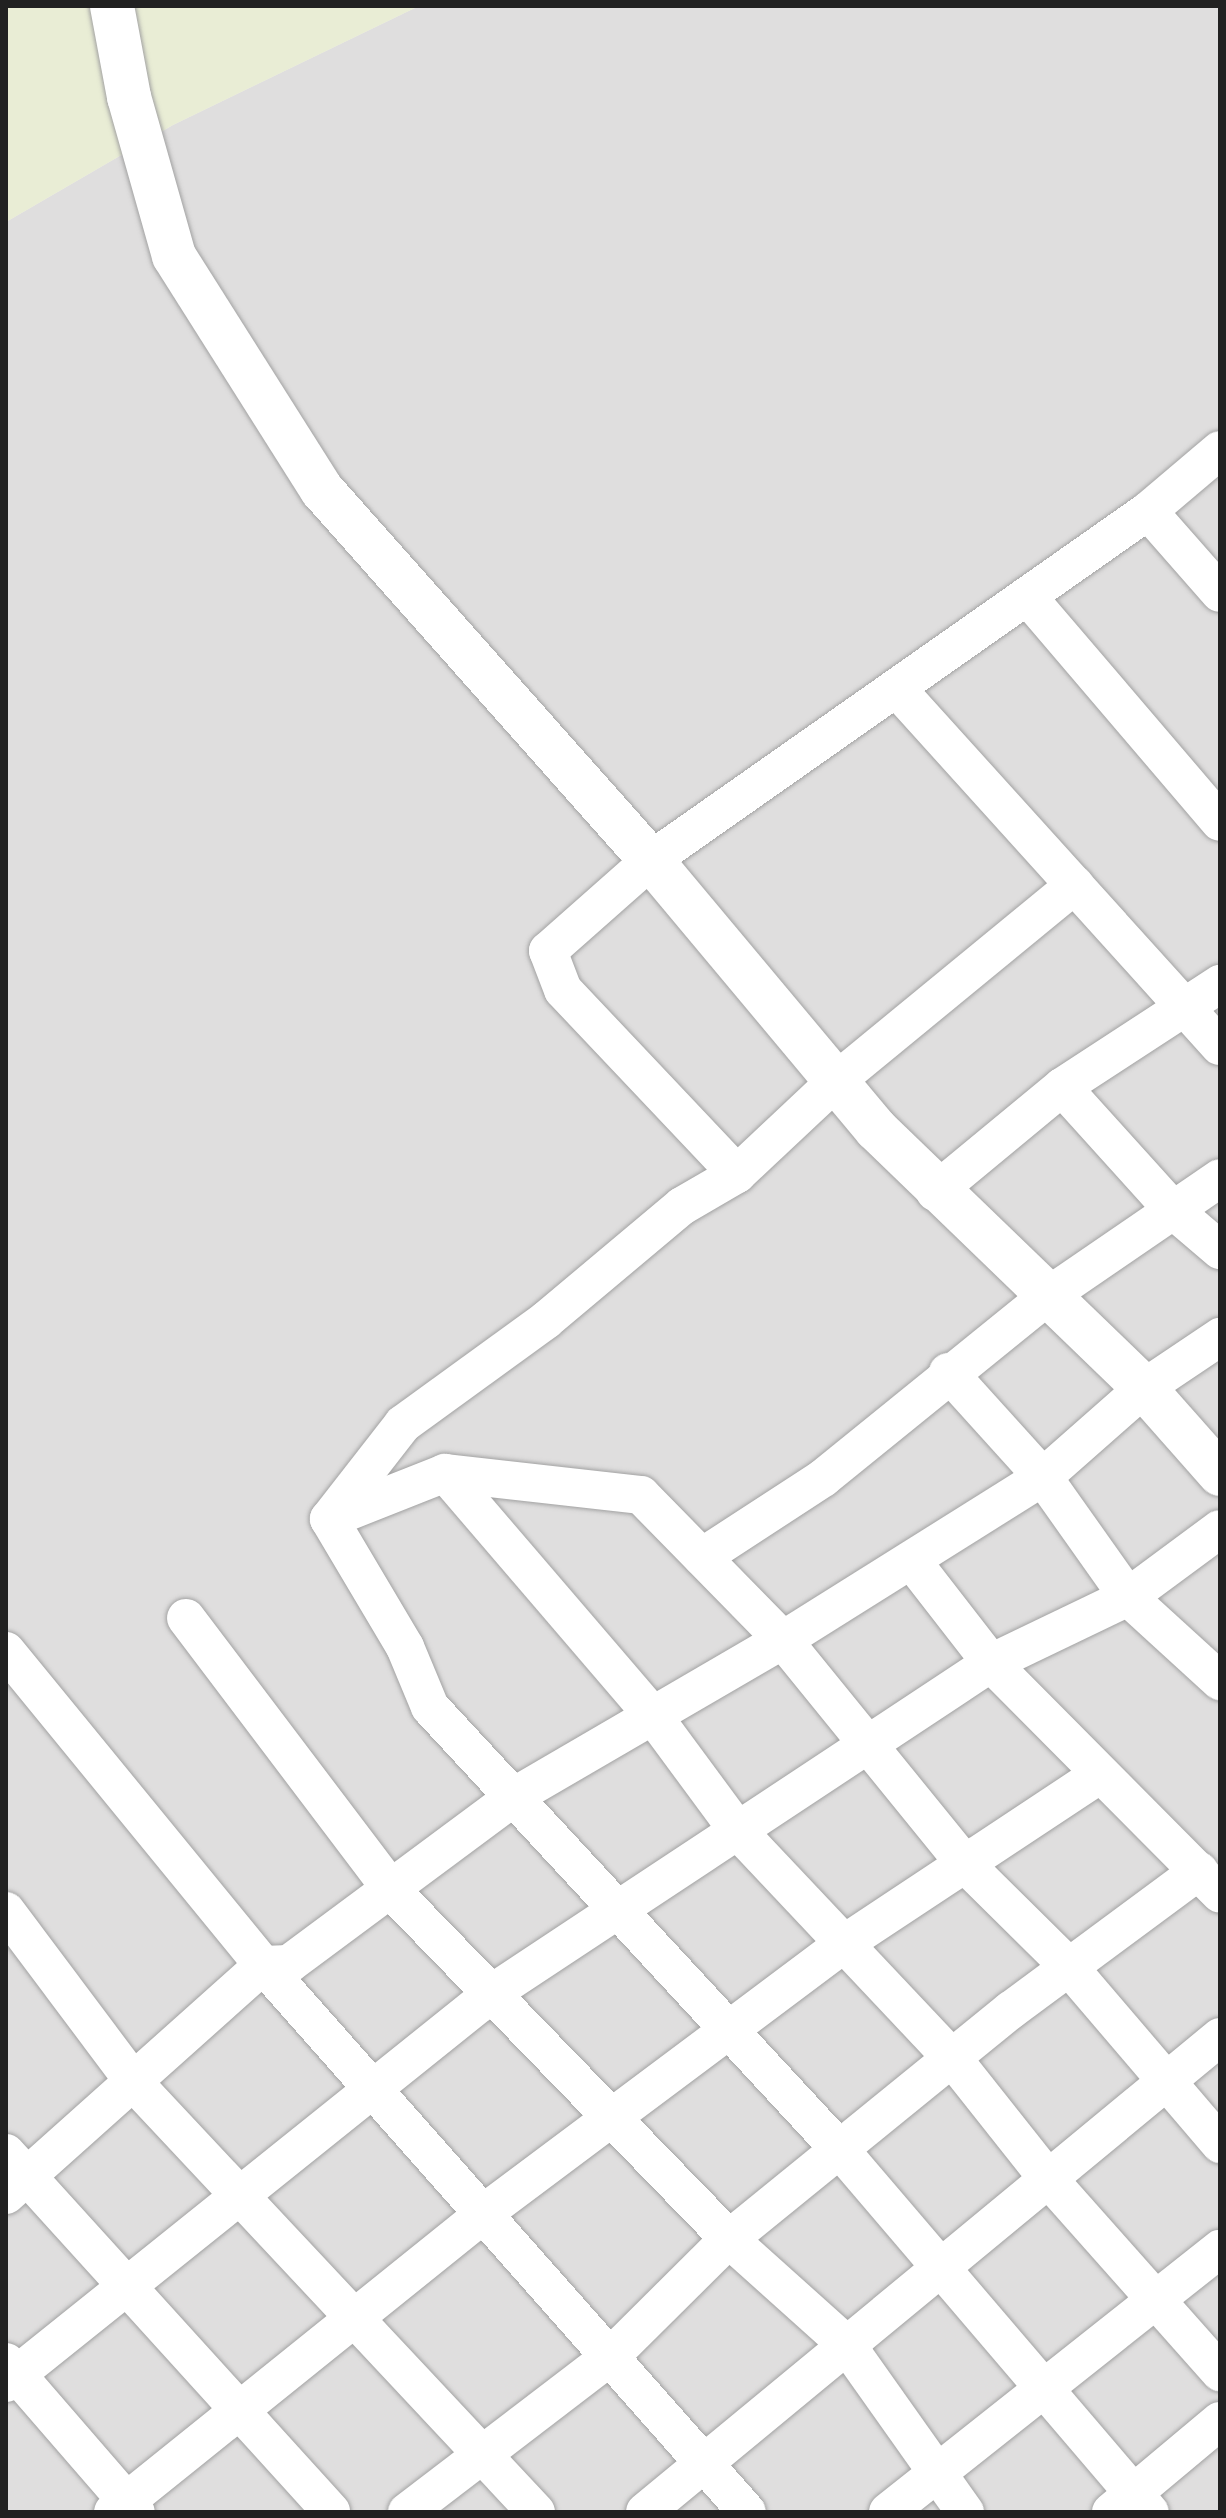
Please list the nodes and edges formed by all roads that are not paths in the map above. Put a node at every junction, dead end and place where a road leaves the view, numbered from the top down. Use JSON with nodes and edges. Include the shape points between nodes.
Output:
{"nodes":[{"id":1,"x":112,"y":6,"type":"edge"},
{"id":2,"x":1220,"y":450,"type":"edge"},
{"id":3,"x":1148,"y":511,"type":"junction"},
{"id":4,"x":1220,"y":593,"type":"edge"},
{"id":5,"x":1027,"y":596,"type":"junction"},
{"id":6,"x":898,"y":690,"type":"junction"},
{"id":7,"x":1220,"y":822,"type":"edge"},
{"id":8,"x":651,"y":860,"type":"junction"},
{"id":9,"x":1075,"y":885,"type":"junction"},
{"id":10,"x":1220,"y":984,"type":"edge"},
{"id":11,"x":1185,"y":1008,"type":"junction"},
{"id":12,"x":1220,"y":1046,"type":"edge"},
{"id":13,"x":836,"y":1081,"type":"junction"},
{"id":14,"x":1062,"y":1087,"type":"junction"},
{"id":15,"x":737,"y":1174,"type":"junction"},
{"id":16,"x":1220,"y":1178,"type":"edge"},
{"id":17,"x":935,"y":1192,"type":"junction"},
{"id":18,"x":1173,"y":1210,"type":"junction"},
{"id":19,"x":1220,"y":1250,"type":"edge"},
{"id":20,"x":1045,"y":1298,"type":"junction"},
{"id":21,"x":1220,"y":1337,"type":"edge"},
{"id":22,"x":948,"y":1372,"type":"junction"},
{"id":23,"x":1144,"y":1388,"type":"junction"},
{"id":24,"x":445,"y":1473,"type":"junction"},
{"id":25,"x":1220,"y":1474,"type":"edge"},
{"id":26,"x":1043,"y":1477,"type":"junction"},
{"id":27,"x":329,"y":1519,"type":"junction"},
{"id":28,"x":1220,"y":1529,"type":"edge"},
{"id":29,"x":702,"y":1557,"type":"junction"},
{"id":30,"x":912,"y":1561,"type":"junction"},
{"id":31,"x":1128,"y":1597,"type":"junction"},
{"id":32,"x":186,"y":1618,"type":"dead end"},
{"id":33,"x":783,"y":1640,"type":"junction"},
{"id":34,"x":6,"y":1651,"type":"edge"},
{"id":35,"x":991,"y":1663,"type":"junction"},
{"id":36,"x":1220,"y":1681,"type":"edge"},
{"id":37,"x":654,"y":1717,"type":"junction"},
{"id":38,"x":868,"y":1747,"type":"junction"},
{"id":39,"x":1097,"y":1776,"type":"junction"},
{"id":40,"x":518,"y":1794,"type":"junction"},
{"id":41,"x":738,"y":1831,"type":"junction"},
{"id":42,"x":964,"y":1863,"type":"junction"},
{"id":43,"x":1209,"y":1882,"type":"edge"},
{"id":44,"x":393,"y":1892,"type":"junction"},
{"id":45,"x":6,"y":1911,"type":"edge"},
{"id":46,"x":622,"y":1912,"type":"junction"},
{"id":47,"x":845,"y":1943,"type":"junction"},
{"id":48,"x":263,"y":1965,"type":"junction"},
{"id":49,"x":1069,"y":1967,"type":"junction"},
{"id":50,"x":495,"y":1991,"type":"junction"},
{"id":51,"x":733,"y":2032,"type":"junction"},
{"id":52,"x":1220,"y":2037,"type":"edge"},
{"id":53,"x":953,"y":2059,"type":"junction"},
{"id":54,"x":1161,"y":2081,"type":"junction"},
{"id":55,"x":136,"y":2085,"type":"junction"},
{"id":56,"x":372,"y":2091,"type":"junction"},
{"id":57,"x":613,"y":2123,"type":"junction"},
{"id":58,"x":1220,"y":2144,"type":"edge"},
{"id":59,"x":842,"y":2152,"type":"junction"},
{"id":60,"x":13,"y":2175,"type":"edge"},
{"id":61,"x":1045,"y":2175,"type":"junction"},
{"id":62,"x":239,"y":2192,"type":"junction"},
{"id":63,"x":488,"y":2210,"type":"junction"},
{"id":64,"x":729,"y":2239,"type":"junction"},
{"id":65,"x":1220,"y":2249,"type":"edge"},
{"id":66,"x":941,"y":2264,"type":"junction"},
{"id":67,"x":120,"y":2285,"type":"junction"},
{"id":68,"x":1155,"y":2299,"type":"junction"},
{"id":69,"x":353,"y":2315,"type":"junction"},
{"id":70,"x":846,"y":2344,"type":"junction"},
{"id":71,"x":612,"y":2355,"type":"junction"},
{"id":72,"x":1220,"y":2372,"type":"edge"},
{"id":73,"x":9,"y":2373,"type":"edge"},
{"id":74,"x":1039,"y":2387,"type":"junction"},
{"id":75,"x":238,"y":2410,"type":"junction"},
{"id":76,"x":1220,"y":2421,"type":"edge"},
{"id":77,"x":480,"y":2455,"type":"junction"},
{"id":78,"x":706,"y":2464,"type":"junction"},
{"id":79,"x":934,"y":2472,"type":"junction"},
{"id":80,"x":1131,"y":2506,"type":"edge"},
{"id":81,"x":125,"y":2508,"type":"edge"},
{"id":82,"x":331,"y":2512,"type":"edge"},
{"id":83,"x":407,"y":2512,"type":"edge"},
{"id":84,"x":536,"y":2512,"type":"edge"},
{"id":85,"x":645,"y":2512,"type":"edge"},
{"id":86,"x":747,"y":2512,"type":"edge"},
{"id":87,"x":888,"y":2512,"type":"edge"},
{"id":88,"x":965,"y":2512,"type":"edge"}],
"edges":[{"from":1,"to":8,"type":"street","via":[[129,97],[174,256],[223,334],[322,490]]},
{"from":2,"to":3,"type":"street"},
{"from":3,"to":4,"type":"street"},
{"from":3,"to":5,"type":"street"},
{"from":5,"to":6,"type":"street"},
{"from":5,"to":7,"type":"street"},
{"from":6,"to":8,"type":"street"},
{"from":6,"to":9,"type":"street"},
{"from":8,"to":13,"type":"street"},
{"from":8,"to":15,"type":"street","via":[[548,951],[550,962],[563,990]]},
{"from":9,"to":11,"type":"street"},
{"from":9,"to":13,"type":"street"},
{"from":10,"to":11,"type":"street"},
{"from":11,"to":12,"type":"street"},
{"from":11,"to":14,"type":"street"},
{"from":13,"to":15,"type":"street"},
{"from":13,"to":17,"type":"street"},
{"from":14,"to":17,"type":"street"},
{"from":14,"to":18,"type":"street"},
{"from":15,"to":27,"type":"street","via":[[682,1206],[546,1320],[403,1424]]},
{"from":16,"to":18,"type":"street"},
{"from":17,"to":20,"type":"street"},
{"from":18,"to":19,"type":"street"},
{"from":18,"to":20,"type":"street"},
{"from":20,"to":22,"type":"street"},
{"from":20,"to":23,"type":"street"},
{"from":21,"to":23,"type":"street"},
{"from":22,"to":26,"type":"street"},
{"from":22,"to":29,"type":"street","via":[[823,1478]]},
{"from":23,"to":25,"type":"street"},
{"from":23,"to":26,"type":"street"},
{"from":24,"to":27,"type":"street"},
{"from":24,"to":29,"type":"street","via":[[641,1495]]},
{"from":24,"to":37,"type":"street"},
{"from":26,"to":30,"type":"street"},
{"from":26,"to":31,"type":"street"},
{"from":27,"to":40,"type":"street","via":[[405,1647],[430,1707]]},
{"from":28,"to":31,"type":"street"},
{"from":29,"to":33,"type":"street"},
{"from":30,"to":33,"type":"street"},
{"from":30,"to":35,"type":"street"},
{"from":31,"to":35,"type":"street"},
{"from":31,"to":36,"type":"street"},
{"from":32,"to":44,"type":"street"},
{"from":33,"to":37,"type":"street"},
{"from":33,"to":38,"type":"street"},
{"from":34,"to":48,"type":"street"},
{"from":35,"to":38,"type":"street"},
{"from":35,"to":39,"type":"street"},
{"from":37,"to":40,"type":"street"},
{"from":37,"to":41,"type":"street"},
{"from":38,"to":41,"type":"street"},
{"from":38,"to":42,"type":"street"},
{"from":39,"to":42,"type":"street"},
{"from":39,"to":43,"type":"street"},
{"from":40,"to":44,"type":"street"},
{"from":40,"to":46,"type":"street"},
{"from":41,"to":46,"type":"street"},
{"from":41,"to":47,"type":"street"},
{"from":42,"to":47,"type":"street"},
{"from":42,"to":49,"type":"street"},
{"from":43,"to":49,"type":"street"},
{"from":44,"to":48,"type":"street","via":[[289,1964]]},
{"from":44,"to":50,"type":"street"},
{"from":45,"to":55,"type":"street"},
{"from":46,"to":50,"type":"street"},
{"from":46,"to":51,"type":"street"},
{"from":47,"to":51,"type":"street"},
{"from":47,"to":53,"type":"street"},
{"from":48,"to":55,"type":"street"},
{"from":48,"to":56,"type":"street"},
{"from":49,"to":53,"type":"street"},
{"from":49,"to":54,"type":"street"},
{"from":50,"to":56,"type":"street"},
{"from":50,"to":57,"type":"street"},
{"from":51,"to":57,"type":"street"},
{"from":51,"to":59,"type":"street"},
{"from":52,"to":54,"type":"street"},
{"from":53,"to":59,"type":"street"},
{"from":53,"to":61,"type":"street"},
{"from":54,"to":58,"type":"street"},
{"from":54,"to":61,"type":"street"},
{"from":55,"to":60,"type":"street"},
{"from":55,"to":62,"type":"street"},
{"from":56,"to":62,"type":"street"},
{"from":56,"to":63,"type":"street"},
{"from":57,"to":63,"type":"street"},
{"from":57,"to":64,"type":"street"},
{"from":59,"to":64,"type":"street"},
{"from":59,"to":66,"type":"street"},
{"from":60,"to":67,"type":"street"},
{"from":61,"to":66,"type":"street"},
{"from":61,"to":68,"type":"street"},
{"from":62,"to":67,"type":"street"},
{"from":62,"to":69,"type":"street"},
{"from":63,"to":69,"type":"street"},
{"from":63,"to":71,"type":"street"},
{"from":64,"to":70,"type":"street"},
{"from":64,"to":71,"type":"street"},
{"from":65,"to":68,"type":"street"},
{"from":66,"to":70,"type":"street"},
{"from":66,"to":74,"type":"street"},
{"from":67,"to":73,"type":"street"},
{"from":67,"to":75,"type":"street"},
{"from":68,"to":72,"type":"street"},
{"from":68,"to":74,"type":"street"},
{"from":69,"to":75,"type":"street"},
{"from":69,"to":77,"type":"street"},
{"from":70,"to":78,"type":"street"},
{"from":70,"to":79,"type":"street"},
{"from":71,"to":77,"type":"street"},
{"from":71,"to":78,"type":"street"},
{"from":73,"to":81,"type":"street"},
{"from":74,"to":79,"type":"street"},
{"from":74,"to":80,"type":"street"},
{"from":75,"to":81,"type":"street"},
{"from":75,"to":82,"type":"street"},
{"from":76,"to":80,"type":"street"},
{"from":77,"to":83,"type":"street"},
{"from":77,"to":84,"type":"street"},
{"from":78,"to":85,"type":"street"},
{"from":78,"to":86,"type":"street"},
{"from":79,"to":87,"type":"street"},
{"from":79,"to":88,"type":"street"}]}
